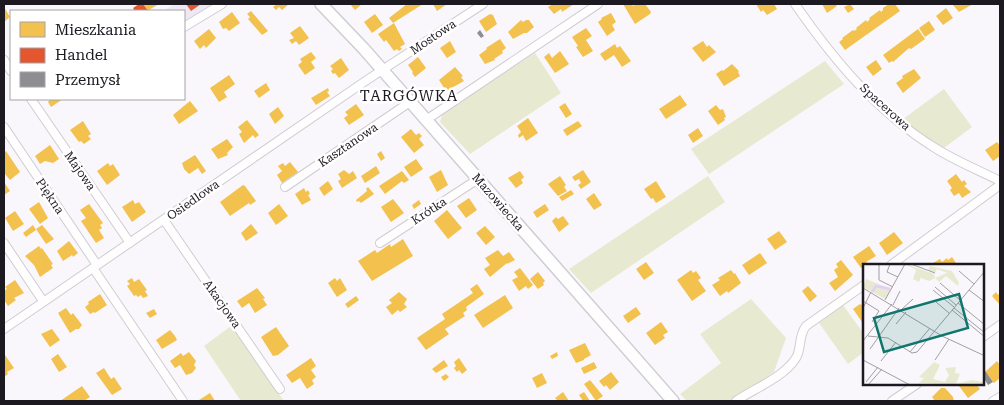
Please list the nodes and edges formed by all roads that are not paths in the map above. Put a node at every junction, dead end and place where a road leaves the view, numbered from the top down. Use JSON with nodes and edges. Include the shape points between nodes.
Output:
{"nodes":[{"id":1,"x":222,"y":4,"type":"edge"},
{"id":2,"x":322,"y":4,"type":"edge"},
{"id":3,"x":483,"y":4,"type":"edge"},
{"id":4,"x":598,"y":4,"type":"edge"},
{"id":5,"x":794,"y":4,"type":"edge"},
{"id":6,"x":185,"y":26,"type":"edge"},
{"id":7,"x":383,"y":70,"type":"junction"},
{"id":8,"x":31,"y":100,"type":"edge"},
{"id":9,"x":410,"y":102,"type":"junction"},
{"id":10,"x":426,"y":120,"type":"junction"},
{"id":11,"x":4,"y":127,"type":"edge"},
{"id":12,"x":478,"y":179,"type":"junction"},
{"id":13,"x":1000,"y":181,"type":"edge"},
{"id":14,"x":1000,"y":185,"type":"edge"},
{"id":15,"x":285,"y":187,"type":"dead end"},
{"id":16,"x":164,"y":220,"type":"junction"},
{"id":17,"x":4,"y":243,"type":"edge"},
{"id":18,"x":130,"y":243,"type":"junction"},
{"id":19,"x":380,"y":243,"type":"dead end"},
{"id":20,"x":892,"y":264,"type":"edge"},
{"id":21,"x":95,"y":266,"type":"junction"},
{"id":22,"x":863,"y":286,"type":"edge"},
{"id":23,"x":44,"y":301,"type":"junction"},
{"id":24,"x":1000,"y":325,"type":"edge"},
{"id":25,"x":4,"y":329,"type":"edge"},
{"id":26,"x":984,"y":336,"type":"edge"},
{"id":27,"x":916,"y":385,"type":"edge"},
{"id":28,"x":280,"y":388,"type":"dead end"},
{"id":29,"x":1000,"y":396,"type":"edge"},
{"id":30,"x":183,"y":401,"type":"edge"},
{"id":31,"x":673,"y":401,"type":"edge"},
{"id":32,"x":736,"y":401,"type":"edge"},
{"id":33,"x":892,"y":401,"type":"edge"},
{"id":34,"x":994,"y":401,"type":"edge"}],
"edges":[{"from":1,"to":6,"type":"street"},
{"from":2,"to":7,"type":"street","name":"Mazowiecka"},
{"from":3,"to":7,"type":"street","name":"Mostowa"},
{"from":4,"to":10,"type":"street"},
{"from":5,"to":13,"type":"street","name":"Spacerowa","via":[[868,95],[936,148]]},
{"from":7,"to":9,"type":"street","name":"Mazowiecka"},
{"from":7,"to":16,"type":"street","name":"Osiedlowa"},
{"from":8,"to":18,"type":"street","name":"Majowa"},
{"from":9,"to":10,"type":"street","name":"Mazowiecka"},
{"from":9,"to":15,"type":"street","name":"Kasztanowa"},
{"from":10,"to":12,"type":"street","name":"Mazowiecka"},
{"from":11,"to":21,"type":"street","name":"Piękna"},
{"from":12,"to":19,"type":"street","name":"Krótka"},
{"from":12,"to":31,"type":"street","name":"Mazowiecka"},
{"from":14,"to":20,"type":"street"},
{"from":16,"to":18,"type":"street","name":"Osiedlowa"},
{"from":16,"to":28,"type":"street","name":"Akacjowa"},
{"from":17,"to":23,"type":"street"},
{"from":18,"to":21,"type":"street","name":"Osiedlowa"},
{"from":21,"to":23,"type":"street","name":"Osiedlowa"},
{"from":21,"to":30,"type":"street","name":"Piękna"},
{"from":22,"to":32,"type":"street","via":[[806,326],[800,334],[797,356],[789,366]]},
{"from":23,"to":25,"type":"street","name":"Osiedlowa"},
{"from":24,"to":26,"type":"street"},
{"from":27,"to":33,"type":"street"},
{"from":29,"to":34,"type":"street"}]}
